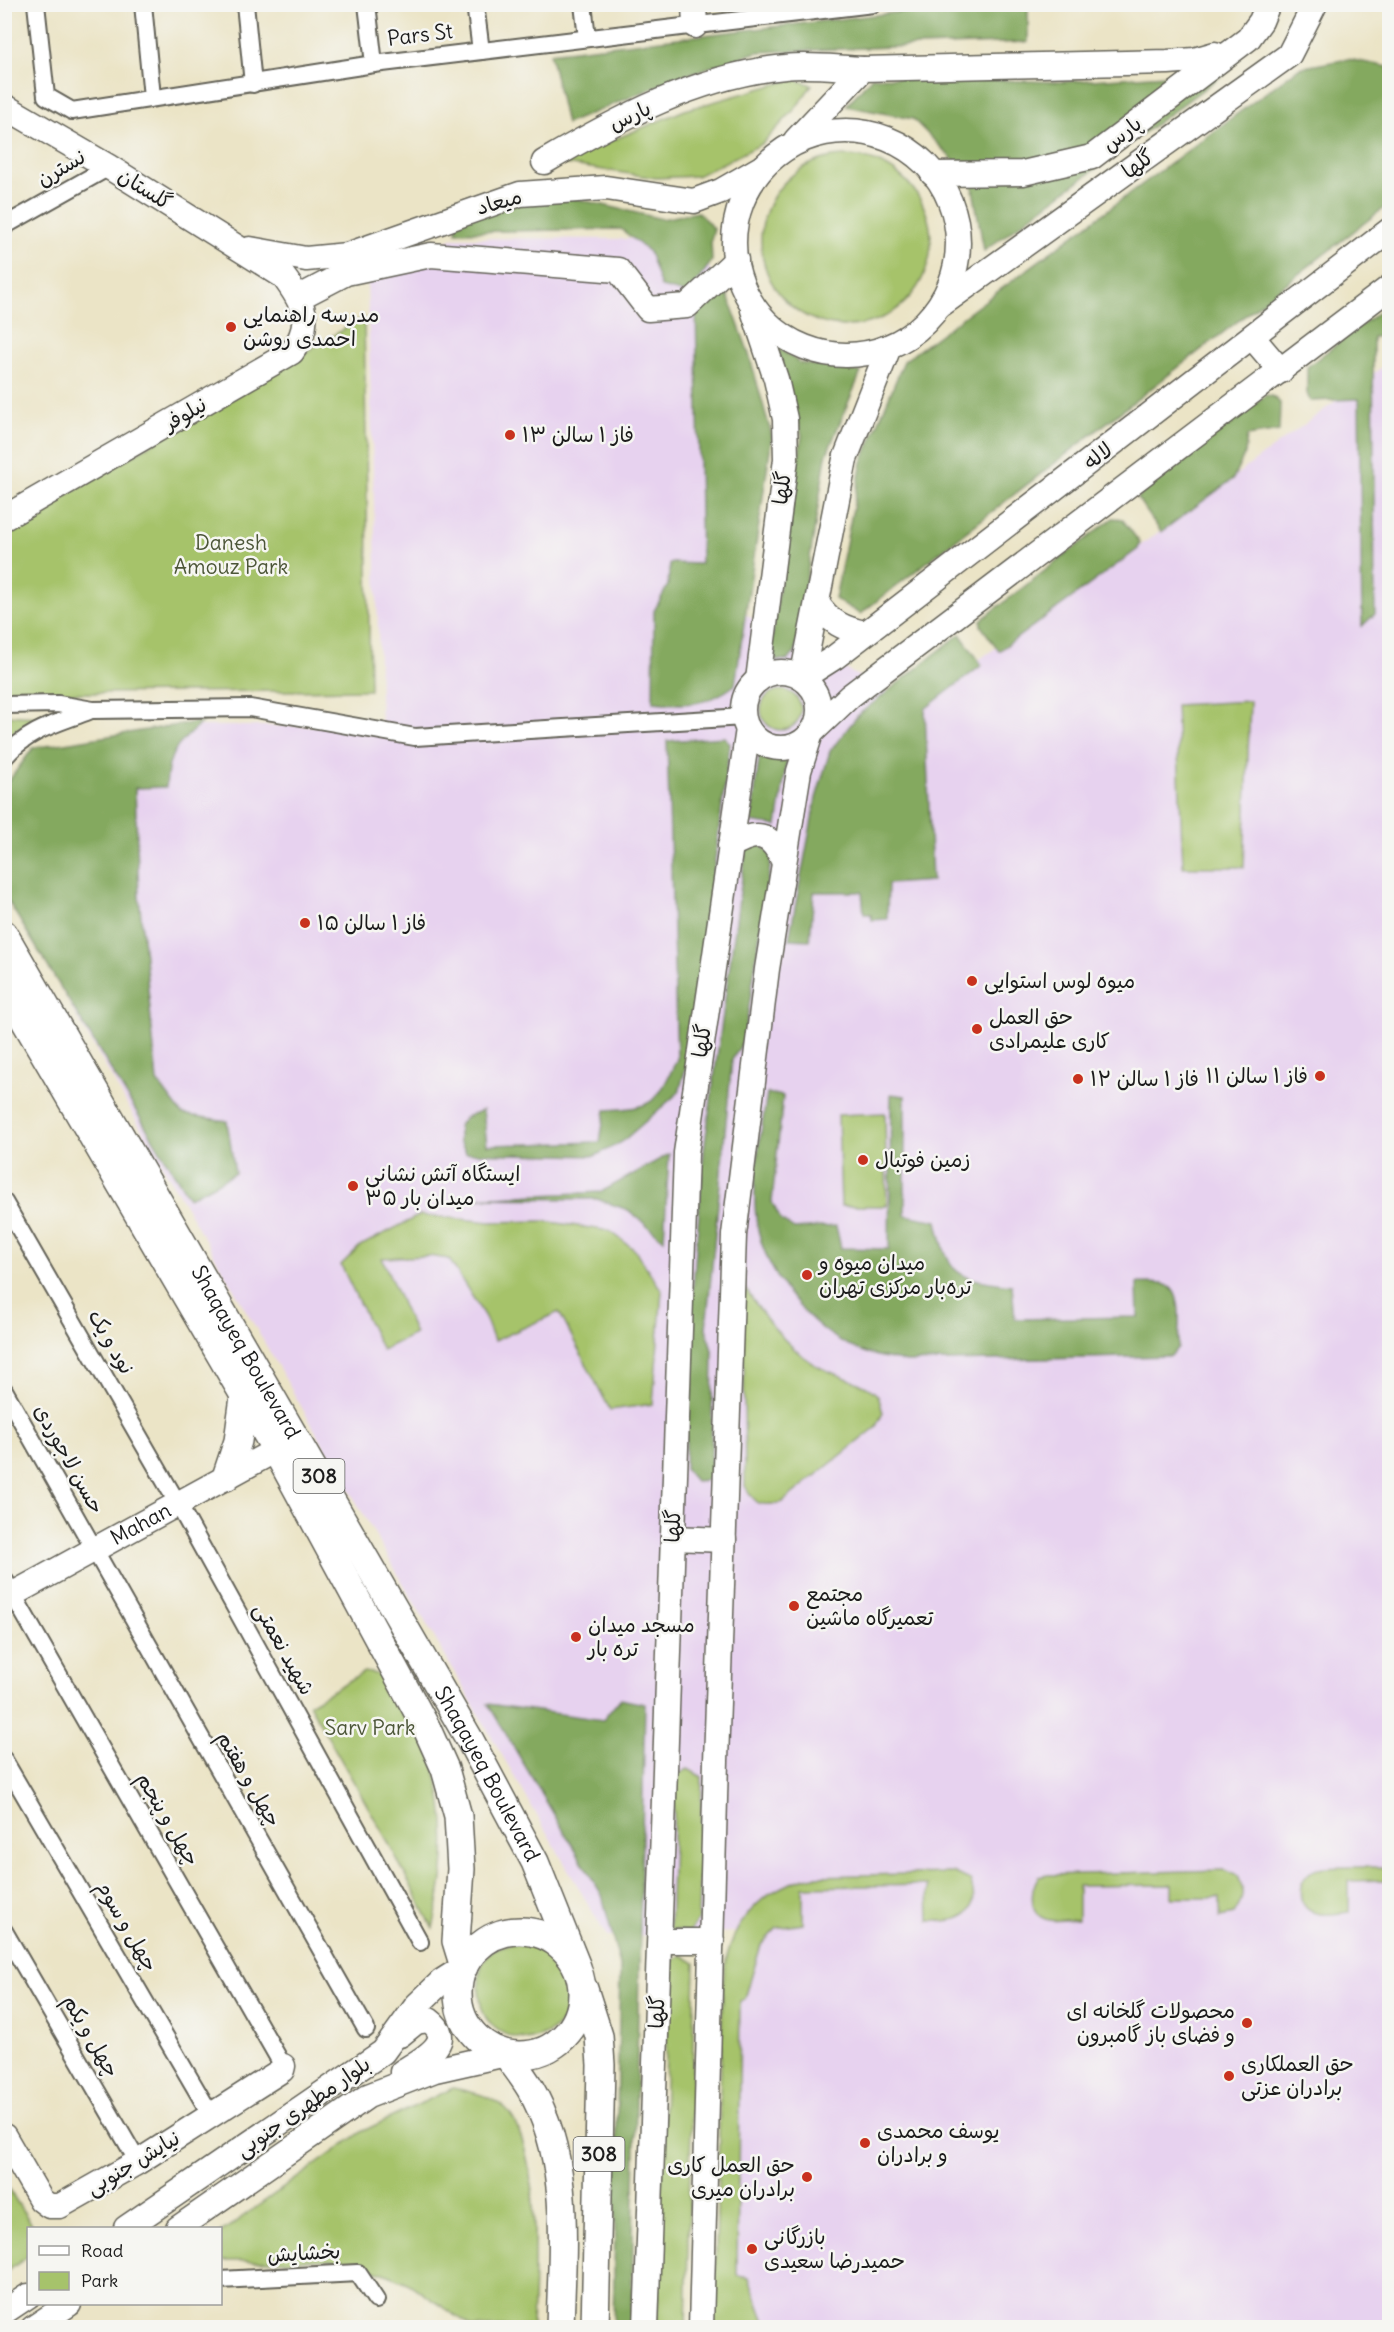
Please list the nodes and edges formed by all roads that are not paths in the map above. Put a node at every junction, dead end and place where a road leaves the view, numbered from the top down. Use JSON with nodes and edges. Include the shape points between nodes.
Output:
{"nodes":[{"id":1,"x":36,"y":4,"type":"edge"},
{"id":2,"x":144,"y":4,"type":"edge"},
{"id":3,"x":245,"y":4,"type":"edge"},
{"id":4,"x":367,"y":4,"type":"edge"},
{"id":5,"x":475,"y":4,"type":"edge"},
{"id":6,"x":583,"y":4,"type":"edge"},
{"id":7,"x":873,"y":4,"type":"edge"},
{"id":8,"x":1268,"y":4,"type":"edge"},
{"id":9,"x":1315,"y":4,"type":"edge"},
{"id":10,"x":815,"y":8,"type":"edge"},
{"id":11,"x":694,"y":15,"type":"edge"},
{"id":12,"x":587,"y":38,"type":"junction"},
{"id":13,"x":481,"y":51,"type":"junction"},
{"id":14,"x":1215,"y":54,"type":"dead end"},
{"id":15,"x":374,"y":63,"type":"junction"},
{"id":16,"x":863,"y":69,"type":"junction"},
{"id":17,"x":253,"y":84,"type":"junction"},
{"id":18,"x":152,"y":97,"type":"junction"},
{"id":19,"x":4,"y":106,"type":"edge"},
{"id":20,"x":791,"y":146,"type":"junction"},
{"id":21,"x":544,"y":162,"type":"dead end"},
{"id":22,"x":766,"y":165,"type":"junction"},
{"id":23,"x":109,"y":167,"type":"junction"},
{"id":24,"x":933,"y":174,"type":"junction"},
{"id":25,"x":4,"y":226,"type":"edge"},
{"id":26,"x":417,"y":228,"type":"junction"},
{"id":27,"x":1389,"y":230,"type":"edge"},
{"id":28,"x":232,"y":244,"type":"junction"},
{"id":29,"x":431,"y":255,"type":"junction"},
{"id":30,"x":736,"y":260,"type":"junction"},
{"id":31,"x":283,"y":276,"type":"joint"},
{"id":32,"x":1389,"y":287,"type":"edge"},
{"id":33,"x":298,"y":298,"type":"junction"},
{"id":34,"x":750,"y":299,"type":"junction"},
{"id":35,"x":940,"y":306,"type":"junction"},
{"id":36,"x":1253,"y":338,"type":"junction"},
{"id":37,"x":890,"y":347,"type":"junction"},
{"id":38,"x":1281,"y":371,"type":"junction"},
{"id":39,"x":4,"y":518,"type":"edge"},
{"id":40,"x":817,"y":603,"type":"junction"},
{"id":41,"x":865,"y":633,"type":"junction"},
{"id":42,"x":802,"y":678,"type":"junction"},
{"id":43,"x":758,"y":680,"type":"junction"},
{"id":44,"x":4,"y":705,"type":"edge"},
{"id":45,"x":93,"y":710,"type":"junction"},
{"id":46,"x":746,"y":723,"type":"junction"},
{"id":47,"x":811,"y":733,"type":"junction"},
{"id":48,"x":4,"y":758,"type":"edge"},
{"id":49,"x":730,"y":846,"type":"junction"},
{"id":50,"x":783,"y":860,"type":"junction"},
{"id":51,"x":4,"y":934,"type":"edge"},
{"id":52,"x":4,"y":985,"type":"edge"},
{"id":53,"x":21,"y":1006,"type":"edge"},
{"id":54,"x":4,"y":1202,"type":"edge"},
{"id":55,"x":4,"y":1390,"type":"edge"},
{"id":56,"x":244,"y":1397,"type":"junction"},
{"id":57,"x":287,"y":1445,"type":"junction"},
{"id":58,"x":226,"y":1477,"type":"junction"},
{"id":59,"x":178,"y":1504,"type":"junction"},
{"id":60,"x":673,"y":1538,"type":"junction"},
{"id":61,"x":724,"y":1540,"type":"junction"},
{"id":62,"x":94,"y":1550,"type":"junction"},
{"id":63,"x":7,"y":1591,"type":"edge"},
{"id":64,"x":4,"y":1760,"type":"edge"},
{"id":65,"x":4,"y":1931,"type":"edge"},
{"id":66,"x":660,"y":1941,"type":"junction"},
{"id":67,"x":712,"y":1941,"type":"junction"},
{"id":68,"x":420,"y":1942,"type":"dead end"},
{"id":69,"x":464,"y":1967,"type":"junction"},
{"id":70,"x":579,"y":1975,"type":"junction"},
{"id":71,"x":366,"y":2030,"type":"dead end"},
{"id":72,"x":383,"y":2052,"type":"junction"},
{"id":73,"x":506,"y":2054,"type":"junction"},
{"id":74,"x":284,"y":2067,"type":"joint"},
{"id":75,"x":368,"y":2096,"type":"junction"},
{"id":76,"x":211,"y":2115,"type":"junction"},
{"id":77,"x":4,"y":2136,"type":"edge"},
{"id":78,"x":138,"y":2162,"type":"junction"},
{"id":79,"x":129,"y":2227,"type":"edge"},
{"id":80,"x":181,"y":2227,"type":"edge"},
{"id":81,"x":222,"y":2280,"type":"edge"},
{"id":82,"x":27,"y":2297,"type":"edge"},
{"id":83,"x":376,"y":2300,"type":"dead end"},
{"id":84,"x":68,"y":2305,"type":"edge"},
{"id":85,"x":4,"y":2312,"type":"edge"},
{"id":86,"x":33,"y":2328,"type":"edge"},
{"id":87,"x":560,"y":2328,"type":"edge"},
{"id":88,"x":595,"y":2328,"type":"edge"},
{"id":89,"x":646,"y":2328,"type":"edge"},
{"id":90,"x":701,"y":2328,"type":"edge"}],
"edges":[{"from":1,"to":18,"type":"street","name":"Pars St","via":[[46,96],[72,111]]},
{"from":2,"to":18,"type":"street"},
{"from":3,"to":17,"type":"street"},
{"from":4,"to":15,"type":"street"},
{"from":5,"to":13,"type":"street"},
{"from":6,"to":12,"type":"street"},
{"from":7,"to":10,"type":"street","name":"Pars St"},
{"from":8,"to":24,"type":"street","name":"پارس","via":[[1262,21],[1248,39],[1092,157],[1023,173]]},
{"from":9,"to":35,"type":"street","name":"گلها","via":[[1289,56]]},
{"from":10,"to":11,"type":"street","name":"Pars St"},
{"from":11,"to":12,"type":"street","name":"Pars St"},
{"from":12,"to":13,"type":"street","name":"Pars St"},
{"from":13,"to":15,"type":"street","name":"Pars St"},
{"from":14,"to":16,"type":"street","name":"پارس","via":[[1168,62]]},
{"from":15,"to":17,"type":"street","name":"Pars St"},
{"from":16,"to":20,"type":"street"},
{"from":16,"to":21,"type":"street","name":"پارس","via":[[786,66],[712,81],[640,110]]},
{"from":17,"to":18,"type":"street","name":"Pars St"},
{"from":19,"to":23,"type":"street","name":"گلستان"},
{"from":20,"to":22,"type":"street"},
{"from":20,"to":24,"type":"street","via":[[829,133],[849,131],[878,136],[905,148]]},
{"from":22,"to":26,"type":"street","name":"میعاد","via":[[721,191],[694,201],[606,188],[520,194]]},
{"from":22,"to":30,"type":"street","via":[[749,187],[739,212]]},
{"from":23,"to":25,"type":"street","name":"نسترن"},
{"from":23,"to":28,"type":"street","name":"گلستان"},
{"from":24,"to":35,"type":"street","via":[[956,219],[958,249],[953,279]]},
{"from":26,"to":28,"type":"street","name":"میعاد","via":[[347,255],[306,259],[265,254]]},
{"from":26,"to":29,"type":"street"},
{"from":27,"to":36,"type":"street","name":"لاله"},
{"from":28,"to":31,"type":"street","name":"گلستان"},
{"from":29,"to":30,"type":"street","via":[[618,270],[648,309],[687,306]]},
{"from":29,"to":33,"type":"street","via":[[346,273]]},
{"from":30,"to":34,"type":"street","name":"گلها"},
{"from":31,"to":33,"type":"street","name":"نیلوفر"},
{"from":32,"to":38,"type":"street","name":"لاله"},
{"from":33,"to":39,"type":"street","name":"نیلوفر","via":[[304,312],[304,335],[292,352]]},
{"from":34,"to":37,"type":"street","via":[[779,333],[810,350],[864,354]]},
{"from":34,"to":43,"type":"street","name":"گلها","via":[[776,379],[786,459]]},
{"from":35,"to":37,"type":"street","via":[[917,330]]},
{"from":36,"to":38,"type":"street"},
{"from":36,"to":41,"type":"street","name":"لاله"},
{"from":37,"to":40,"type":"street","via":[[845,459]]},
{"from":38,"to":47,"type":"street","name":"لاله","via":[[850,696]]},
{"from":40,"to":41,"type":"street","via":[[836,624]]},
{"from":40,"to":42,"type":"street"},
{"from":41,"to":42,"type":"street","name":"لاله"},
{"from":42,"to":43,"type":"street","via":[[780,672]]},
{"from":42,"to":47,"type":"street","via":[[817,698],[818,716]]},
{"from":43,"to":46,"type":"street","via":[[746,696]]},
{"from":44,"to":45,"type":"street","via":[[58,704]]},
{"from":45,"to":46,"type":"street","via":[[250,708],[415,737]]},
{"from":45,"to":48,"type":"street","via":[[38,729]]},
{"from":46,"to":47,"type":"street","via":[[761,742],[778,748],[802,742]]},
{"from":46,"to":49,"type":"street","name":"گلها"},
{"from":47,"to":50,"type":"street","via":[[798,771]]},
{"from":49,"to":50,"type":"street","via":[[747,836],[764,837]]},
{"from":49,"to":60,"type":"street","name":"گلها","via":[[686,1153]]},
{"from":50,"to":61,"type":"street","via":[[734,1235]]},
{"from":51,"to":53,"type":"main road","name":"Shaqayeq Boulevard","number":"308"},
{"from":52,"to":53,"type":"main road","name":"Shaqayeq Boulevard","number":"308"},
{"from":53,"to":56,"type":"main road","name":"Shaqayeq Boulevard","number":"308"},
{"from":53,"to":57,"type":"main road","name":"Shaqayeq Boulevard","number":"308"},
{"from":54,"to":59,"type":"street","name":"نود و یک"},
{"from":55,"to":62,"type":"street","name":"حسن لاجوردی"},
{"from":56,"to":57,"type":"main road","name":"Shaqayeq Boulevard","number":"308"},
{"from":56,"to":58,"type":"main road","via":[[238,1441]]},
{"from":57,"to":58,"type":"street","name":"Mahan"},
{"from":57,"to":69,"type":"main road","name":"Shaqayeq Boulevard","number":"308","via":[[445,1769],[458,1816],[461,1845],[456,1941]]},
{"from":57,"to":70,"type":"main road","name":"Shaqayeq Boulevard","number":"308","via":[[465,1732],[535,1862]]},
{"from":58,"to":59,"type":"street","name":"Mahan"},
{"from":59,"to":62,"type":"street","name":"Mahan"},
{"from":59,"to":68,"type":"street","name":"شهید نعمتی"},
{"from":60,"to":61,"type":"street"},
{"from":60,"to":66,"type":"street","name":"گلها"},
{"from":61,"to":67,"type":"street"},
{"from":62,"to":63,"type":"street","name":"Mahan"},
{"from":62,"to":71,"type":"street","name":"چهل و هفتم"},
{"from":63,"to":74,"type":"street","name":"چهل و پنجم"},
{"from":64,"to":76,"type":"street","name":"چهل و سوم"},
{"from":65,"to":78,"type":"street","name":"چهل و یکم"},
{"from":66,"to":67,"type":"street"},
{"from":66,"to":89,"type":"street","name":"گلها"},
{"from":67,"to":90,"type":"street"},
{"from":69,"to":70,"type":"main road","via":[[475,1950],[491,1938],[510,1932],[530,1932],[558,1944]]},
{"from":69,"to":72,"type":"street","name":"بلوار مطهری جنوبی","via":[[417,2005]]},
{"from":69,"to":73,"type":"main road","via":[[459,1985],[464,2020],[482,2042]]},
{"from":70,"to":73,"type":"main road","via":[[582,2004],[563,2039],[546,2051],[526,2056]]},
{"from":70,"to":88,"type":"main road","name":"Shaqayeq Boulevard","number":"308","via":[[599,2036],[601,2065]]},
{"from":72,"to":75,"type":"street","via":[[416,2022],[429,2020],[436,2025],[440,2043],[435,2050]]},
{"from":72,"to":79,"type":"street","name":"بلوار مطهری جنوبی"},
{"from":73,"to":75,"type":"street","name":"بلوار مطهری جنوبی","via":[[435,2070]]},
{"from":73,"to":87,"type":"main road","number":"308","via":[[535,2099],[547,2128],[556,2169],[562,2207]]},
{"from":74,"to":76,"type":"street","name":"نیایش جنوبی"},
{"from":75,"to":80,"type":"street","name":"بلوار مطهری جنوبی"},
{"from":76,"to":78,"type":"street","name":"نیایش جنوبی"},
{"from":77,"to":78,"type":"street","name":"نیایش جنوبی","via":[[40,2200],[49,2206],[60,2206]]},
{"from":81,"to":83,"type":"street","name":"بخشایش","via":[[358,2273]]},
{"from":82,"to":85,"type":"street"},
{"from":84,"to":86,"type":"street"}]}
